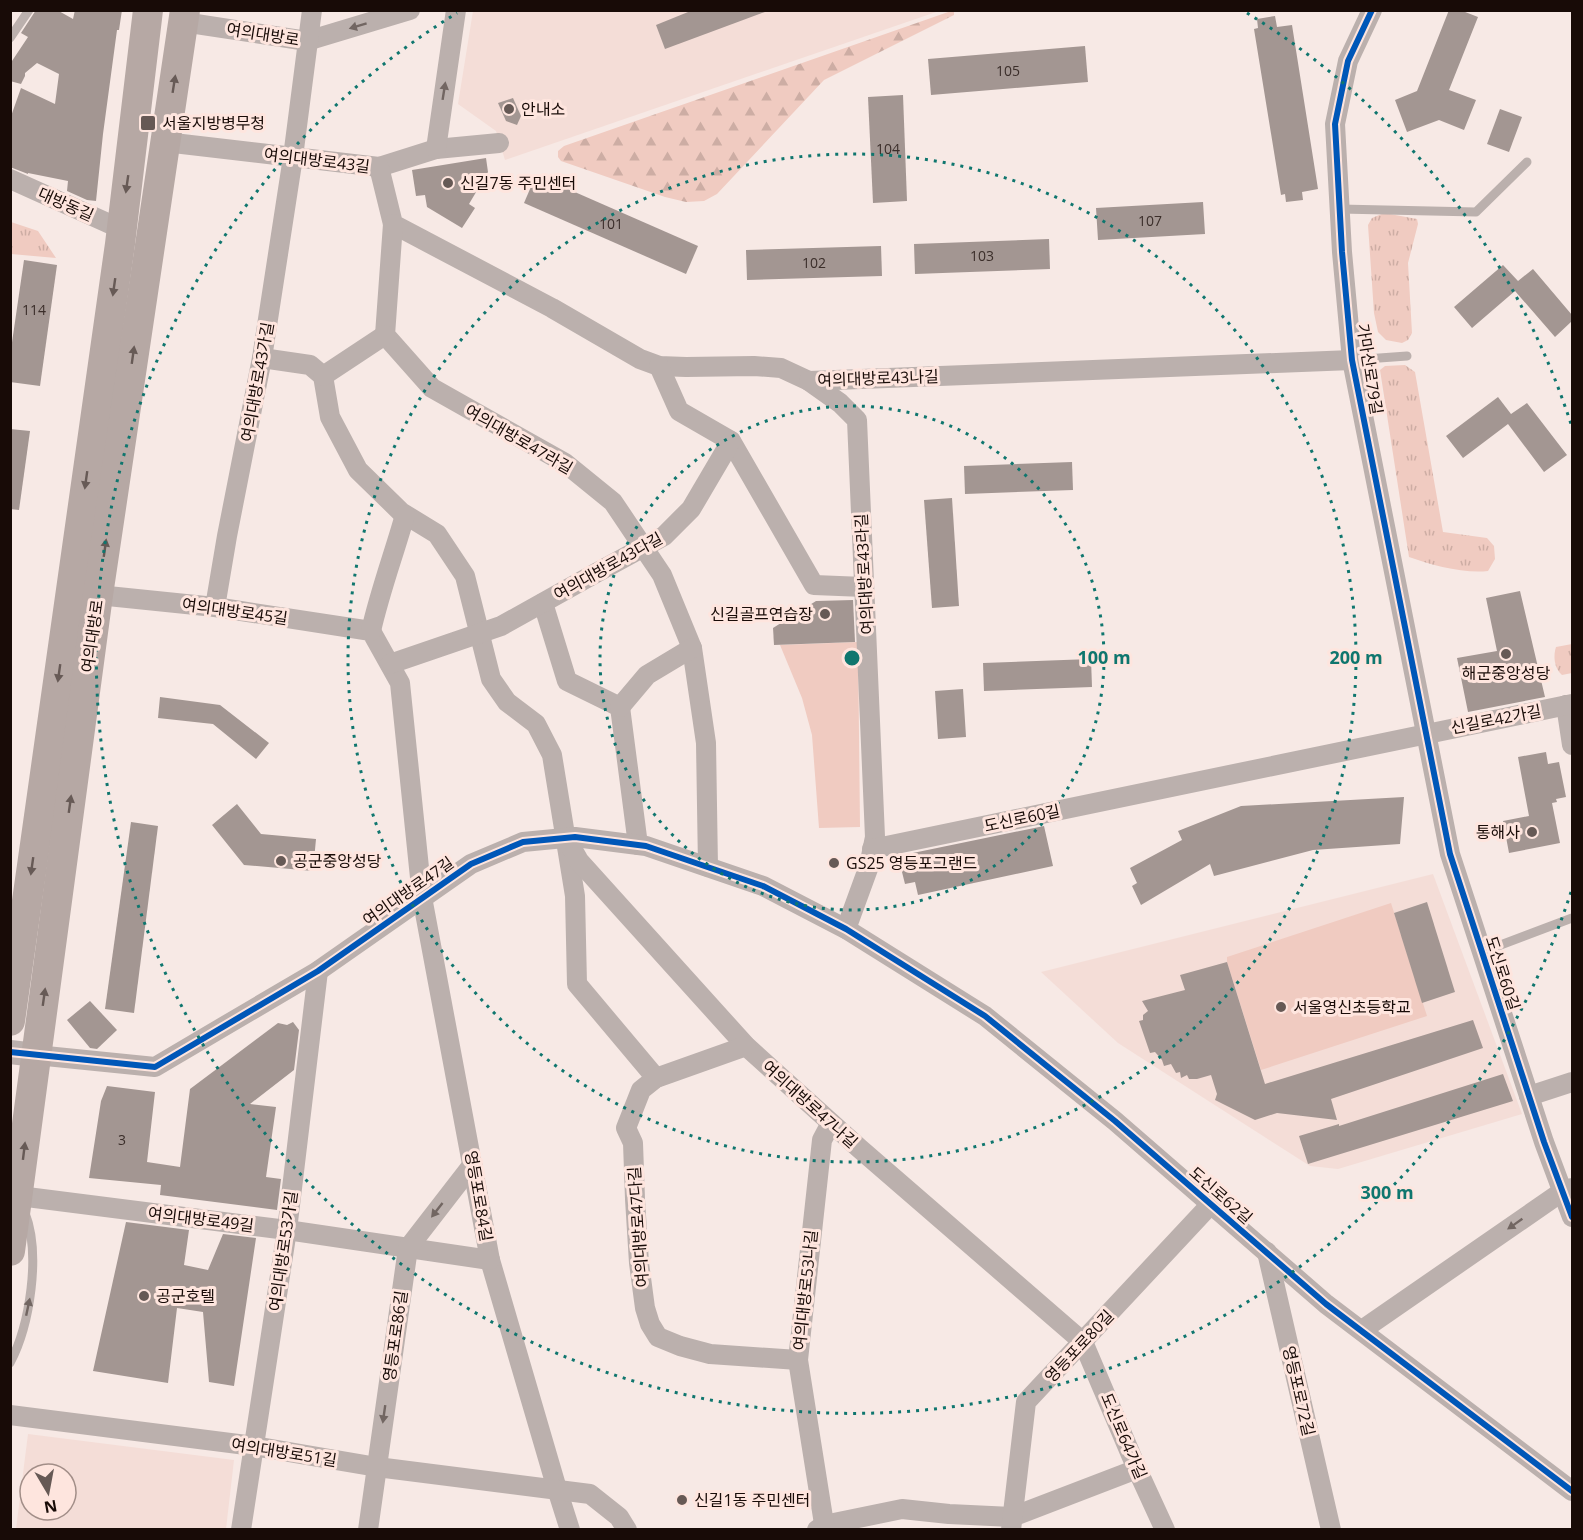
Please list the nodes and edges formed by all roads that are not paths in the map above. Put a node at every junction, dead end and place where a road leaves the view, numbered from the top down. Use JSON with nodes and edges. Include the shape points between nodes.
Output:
{"nodes":[{"id":1,"x":29,"y":10,"type":"edge"},
{"id":2,"x":148,"y":10,"type":"edge"},
{"id":3,"x":312,"y":10,"type":"edge"},
{"id":4,"x":410,"y":10,"type":"edge"},
{"id":5,"x":456,"y":10,"type":"edge"},
{"id":6,"x":1372,"y":10,"type":"edge"},
{"id":7,"x":184,"y":16,"type":"edge"},
{"id":8,"x":10,"y":38,"type":"edge"},
{"id":9,"x":307,"y":41,"type":"junction"},
{"id":10,"x":133,"y":139,"type":"junction"},
{"id":11,"x":165,"y":142,"type":"junction"},
{"id":12,"x":499,"y":143,"type":"dead end"},
{"id":13,"x":436,"y":148,"type":"junction"},
{"id":14,"x":293,"y":157,"type":"junction"},
{"id":15,"x":1527,"y":162,"type":"dead end"},
{"id":16,"x":379,"y":167,"type":"junction"},
{"id":17,"x":10,"y":179,"type":"edge"},
{"id":18,"x":1340,"y":209,"type":"junction"},
{"id":19,"x":393,"y":224,"type":"junction"},
{"id":20,"x":122,"y":229,"type":"junction"},
{"id":21,"x":152,"y":231,"type":"junction"},
{"id":22,"x":385,"y":335,"type":"junction"},
{"id":23,"x":1407,"y":356,"type":"dead end"},
{"id":24,"x":262,"y":358,"type":"junction"},
{"id":25,"x":1352,"y":360,"type":"junction"},
{"id":26,"x":659,"y":366,"type":"junction"},
{"id":27,"x":323,"y":376,"type":"junction"},
{"id":28,"x":809,"y":381,"type":"junction"},
{"id":29,"x":731,"y":441,"type":"junction"},
{"id":30,"x":405,"y":515,"type":"junction"},
{"id":31,"x":644,"y":547,"type":"junction"},
{"id":32,"x":864,"y":587,"type":"junction"},
{"id":33,"x":98,"y":595,"type":"junction"},
{"id":34,"x":543,"y":603,"type":"junction"},
{"id":35,"x":215,"y":607,"type":"junction"},
{"id":36,"x":371,"y":631,"type":"junction"},
{"id":37,"x":480,"y":634,"type":"junction"},
{"id":38,"x":692,"y":648,"type":"junction"},
{"id":39,"x":390,"y":664,"type":"junction"},
{"id":40,"x":1569,"y":704,"type":"edge"},
{"id":41,"x":620,"y":707,"type":"junction"},
{"id":42,"x":1423,"y":734,"type":"junction"},
{"id":43,"x":1572,"y":745,"type":"edge"},
{"id":44,"x":566,"y":838,"type":"junction"},
{"id":45,"x":638,"y":845,"type":"junction"},
{"id":46,"x":872,"y":849,"type":"junction"},
{"id":47,"x":708,"y":867,"type":"junction"},
{"id":48,"x":422,"y":897,"type":"junction"},
{"id":49,"x":1572,"y":918,"type":"edge"},
{"id":50,"x":846,"y":929,"type":"junction"},
{"id":51,"x":1482,"y":952,"type":"junction"},
{"id":52,"x":318,"y":971,"type":"junction"},
{"id":53,"x":10,"y":1021,"type":"edge"},
{"id":54,"x":746,"y":1046,"type":"junction"},
{"id":55,"x":23,"y":1053,"type":"edge"},
{"id":56,"x":656,"y":1078,"type":"junction"},
{"id":57,"x":1572,"y":1082,"type":"edge"},
{"id":58,"x":1529,"y":1096,"type":"junction"},
{"id":59,"x":831,"y":1123,"type":"junction"},
{"id":60,"x":473,"y":1164,"type":"junction"},
{"id":61,"x":1568,"y":1190,"type":"edge"},
{"id":62,"x":19,"y":1196,"type":"junction"},
{"id":63,"x":1211,"y":1204,"type":"junction"},
{"id":64,"x":1572,"y":1216,"type":"edge"},
{"id":65,"x":287,"y":1230,"type":"junction"},
{"id":66,"x":408,"y":1248,"type":"junction"},
{"id":67,"x":10,"y":1251,"type":"edge"},
{"id":68,"x":1267,"y":1252,"type":"junction"},
{"id":69,"x":490,"y":1260,"type":"junction"},
{"id":70,"x":1362,"y":1330,"type":"junction"},
{"id":71,"x":1083,"y":1342,"type":"junction"},
{"id":72,"x":798,"y":1360,"type":"junction"},
{"id":73,"x":10,"y":1363,"type":"edge"},
{"id":74,"x":10,"y":1415,"type":"edge"},
{"id":75,"x":254,"y":1446,"type":"junction"},
{"id":76,"x":377,"y":1467,"type":"junction"},
{"id":77,"x":1137,"y":1469,"type":"junction"},
{"id":78,"x":557,"y":1490,"type":"junction"},
{"id":79,"x":1572,"y":1491,"type":"edge"},
{"id":80,"x":1012,"y":1523,"type":"edge"},
{"id":81,"x":822,"y":1528,"type":"edge"},
{"id":82,"x":241,"y":1530,"type":"edge"},
{"id":83,"x":368,"y":1530,"type":"edge"},
{"id":84,"x":570,"y":1530,"type":"edge"},
{"id":85,"x":627,"y":1530,"type":"edge"},
{"id":86,"x":1165,"y":1530,"type":"edge"},
{"id":87,"x":1331,"y":1530,"type":"edge"}],
"edges":[{"from":1,"to":8,"type":"lane"},
{"from":2,"to":10,"type":"main road","name":"여의대방로"},
{"from":3,"to":9,"type":"street","name":"여의대방로43가길"},
{"from":4,"to":9,"type":"street","one_way":true},
{"from":13,"to":5,"type":"street","one_way":true},
{"from":6,"to":18,"type":"street","name":"가마산로79길","via":[[1348,61],[1335,124]]},
{"from":7,"to":9,"type":"street","name":"여의대방로"},
{"from":11,"to":7,"type":"main road","name":"여의대방로","one_way":true},
{"from":9,"to":14,"type":"street","name":"여의대방로43가길"},
{"from":10,"to":11,"type":"main road"},
{"from":10,"to":20,"type":"main road","name":"여의대방로","one_way":true},
{"from":11,"to":14,"type":"street","name":"여의대방로43길"},
{"from":11,"to":21,"type":"main road","name":"여의대방로"},
{"from":12,"to":13,"type":"street","name":"여의대방로43길"},
{"from":13,"to":16,"type":"street","name":"여의대방로43길"},
{"from":14,"to":16,"type":"street","name":"여의대방로43길"},
{"from":14,"to":24,"type":"street","name":"여의대방로43가길"},
{"from":15,"to":18,"type":"lane","via":[[1476,212]]},
{"from":16,"to":19,"type":"street"},
{"from":17,"to":20,"type":"street","name":"대방동길"},
{"from":18,"to":25,"type":"street","name":"가마산로79길"},
{"from":19,"to":22,"type":"street"},
{"from":19,"to":26,"type":"street","name":"여의대방로43나길"},
{"from":20,"to":21,"type":"main road"},
{"from":20,"to":53,"type":"main road","name":"여의대방로","one_way":true},
{"from":33,"to":21,"type":"main road","name":"여의대방로","one_way":true},
{"from":22,"to":27,"type":"street"},
{"from":22,"to":31,"type":"street","name":"여의대방로47라길","via":[[432,388],[565,463],[613,502]]},
{"from":23,"to":25,"type":"lane"},
{"from":24,"to":27,"type":"street","via":[[310,365]]},
{"from":24,"to":35,"type":"street","name":"여의대방로43가길"},
{"from":25,"to":28,"type":"street","name":"여의대방로43나길"},
{"from":25,"to":42,"type":"street","name":"가마산로79길"},
{"from":26,"to":28,"type":"street","name":"여의대방로43나길","via":[[781,368]]},
{"from":26,"to":29,"type":"street","via":[[679,411]]},
{"from":27,"to":30,"type":"street","via":[[330,417],[358,470]]},
{"from":28,"to":32,"type":"street","name":"여의대방로43라길","via":[[857,420]]},
{"from":29,"to":31,"type":"street","name":"여의대방로43다길","via":[[691,509],[664,536]]},
{"from":29,"to":32,"type":"street","via":[[814,585]]},
{"from":30,"to":36,"type":"street"},
{"from":30,"to":37,"type":"street","via":[[437,534],[465,576]]},
{"from":31,"to":34,"type":"street","name":"여의대방로43다길"},
{"from":31,"to":38,"type":"street","name":"여의대방로47라길","via":[[662,575]]},
{"from":32,"to":46,"type":"street","name":"여의대방로43라길","via":[[875,837]]},
{"from":33,"to":35,"type":"street","name":"여의대방로45길"},
{"from":55,"to":33,"type":"main road","name":"여의대방로","one_way":true},
{"from":34,"to":37,"type":"street","name":"여의대방로43다길"},
{"from":34,"to":41,"type":"street","name":"여의대방로43다길","via":[[567,681]]},
{"from":35,"to":36,"type":"street","name":"여의대방로45길"},
{"from":36,"to":39,"type":"street"},
{"from":37,"to":39,"type":"street","name":"여의대방로43다길"},
{"from":37,"to":44,"type":"street","via":[[491,679],[507,702],[536,724],[552,755]]},
{"from":38,"to":41,"type":"street","via":[[647,675]]},
{"from":38,"to":47,"type":"street","name":"여의대방로47라길","via":[[706,743]]},
{"from":39,"to":48,"type":"street","via":[[400,683]]},
{"from":40,"to":42,"type":"street","name":"신길로42가길"},
{"from":40,"to":43,"type":"street"},
{"from":41,"to":45,"type":"street"},
{"from":42,"to":46,"type":"street","name":"도신로60길"},
{"from":42,"to":51,"type":"street","name":"도신로60길","via":[[1450,854]]},
{"from":44,"to":45,"type":"street","name":"여의대방로47길"},
{"from":44,"to":48,"type":"street","name":"여의대방로47길","via":[[523,842],[471,864]]},
{"from":44,"to":54,"type":"street","name":"여의대방로47나길","via":[[579,861]]},
{"from":44,"to":56,"type":"street","via":[[575,896],[577,984]]},
{"from":45,"to":47,"type":"street","name":"여의대방로47길"},
{"from":46,"to":50,"type":"street","name":"여의대방로43라길"},
{"from":47,"to":50,"type":"street","name":"여의대방로47길","via":[[763,886]]},
{"from":48,"to":52,"type":"street","name":"여의대방로47길"},
{"from":48,"to":60,"type":"street","name":"영등포로84길"},
{"from":49,"to":51,"type":"lane","name":"도신로60길"},
{"from":50,"to":63,"type":"street","name":"도신로62길","via":[[985,1016]]},
{"from":51,"to":58,"type":"street","name":"도신로60길"},
{"from":52,"to":55,"type":"street","name":"여의대방로47길","via":[[155,1067]]},
{"from":52,"to":65,"type":"street","name":"여의대방로53가길"},
{"from":54,"to":56,"type":"street","name":"여의대방로47다길"},
{"from":54,"to":59,"type":"street","name":"여의대방로47나길"},
{"from":62,"to":55,"type":"main road","name":"여의대방로","one_way":true},
{"from":56,"to":72,"type":"street","name":"여의대방로47다길","via":[[641,1090],[626,1128],[633,1143],[639,1263],[650,1324],[658,1337],[710,1354]]},
{"from":57,"to":58,"type":"street"},
{"from":58,"to":61,"type":"street","name":"도신로60길"},
{"from":59,"to":71,"type":"street","name":"여의대방로47나길"},
{"from":59,"to":72,"type":"street","name":"여의대방로53나길","via":[[822,1140]]},
{"from":60,"to":66,"type":"street","name":"영등포로86길","one_way":true},
{"from":60,"to":69,"type":"street","name":"영등포로84길"},
{"from":61,"to":64,"type":"street","name":"도신로60길"},
{"from":61,"to":70,"type":"street","one_way":true},
{"from":62,"to":65,"type":"street","name":"여의대방로49길"},
{"from":62,"to":67,"type":"main road","name":"여의대방로"},
{"from":73,"to":62,"type":"lane","one_way":true,"via":[[22,1332],[34,1264],[33,1241]]},
{"from":63,"to":68,"type":"street","name":"도신로62길"},
{"from":63,"to":71,"type":"street","name":"영등포로80길"},
{"from":65,"to":66,"type":"street","name":"여의대방로49길"},
{"from":65,"to":75,"type":"street","name":"여의대방로53가길"},
{"from":66,"to":69,"type":"street","name":"여의대방로49길"},
{"from":66,"to":76,"type":"street","name":"영등포로86길","one_way":true},
{"from":68,"to":70,"type":"street","name":"도신로62길"},
{"from":68,"to":87,"type":"street","name":"영등포로72길"},
{"from":69,"to":78,"type":"street","name":"영등포로84길"},
{"from":70,"to":79,"type":"street","name":"도신로62길"},
{"from":71,"to":77,"type":"street","name":"도신로64가길"},
{"from":71,"to":80,"type":"street","name":"영등포로80길","via":[[1026,1402]]},
{"from":72,"to":81,"type":"street","name":"여의대방로53나길"},
{"from":74,"to":75,"type":"street","name":"여의대방로51길"},
{"from":75,"to":76,"type":"street","name":"여의대방로51길"},
{"from":75,"to":82,"type":"street","name":"여의대방로53가길"},
{"from":76,"to":78,"type":"street","name":"여의대방로51길"},
{"from":76,"to":83,"type":"street","name":"영등포로86길"},
{"from":77,"to":80,"type":"street"},
{"from":77,"to":86,"type":"street","name":"도신로64가길"},
{"from":78,"to":84,"type":"street","name":"영등포로84길"},
{"from":78,"to":85,"type":"street","via":[[590,1494],[619,1516]]},
{"from":80,"to":81,"type":"street","via":[[902,1509]]}]}
